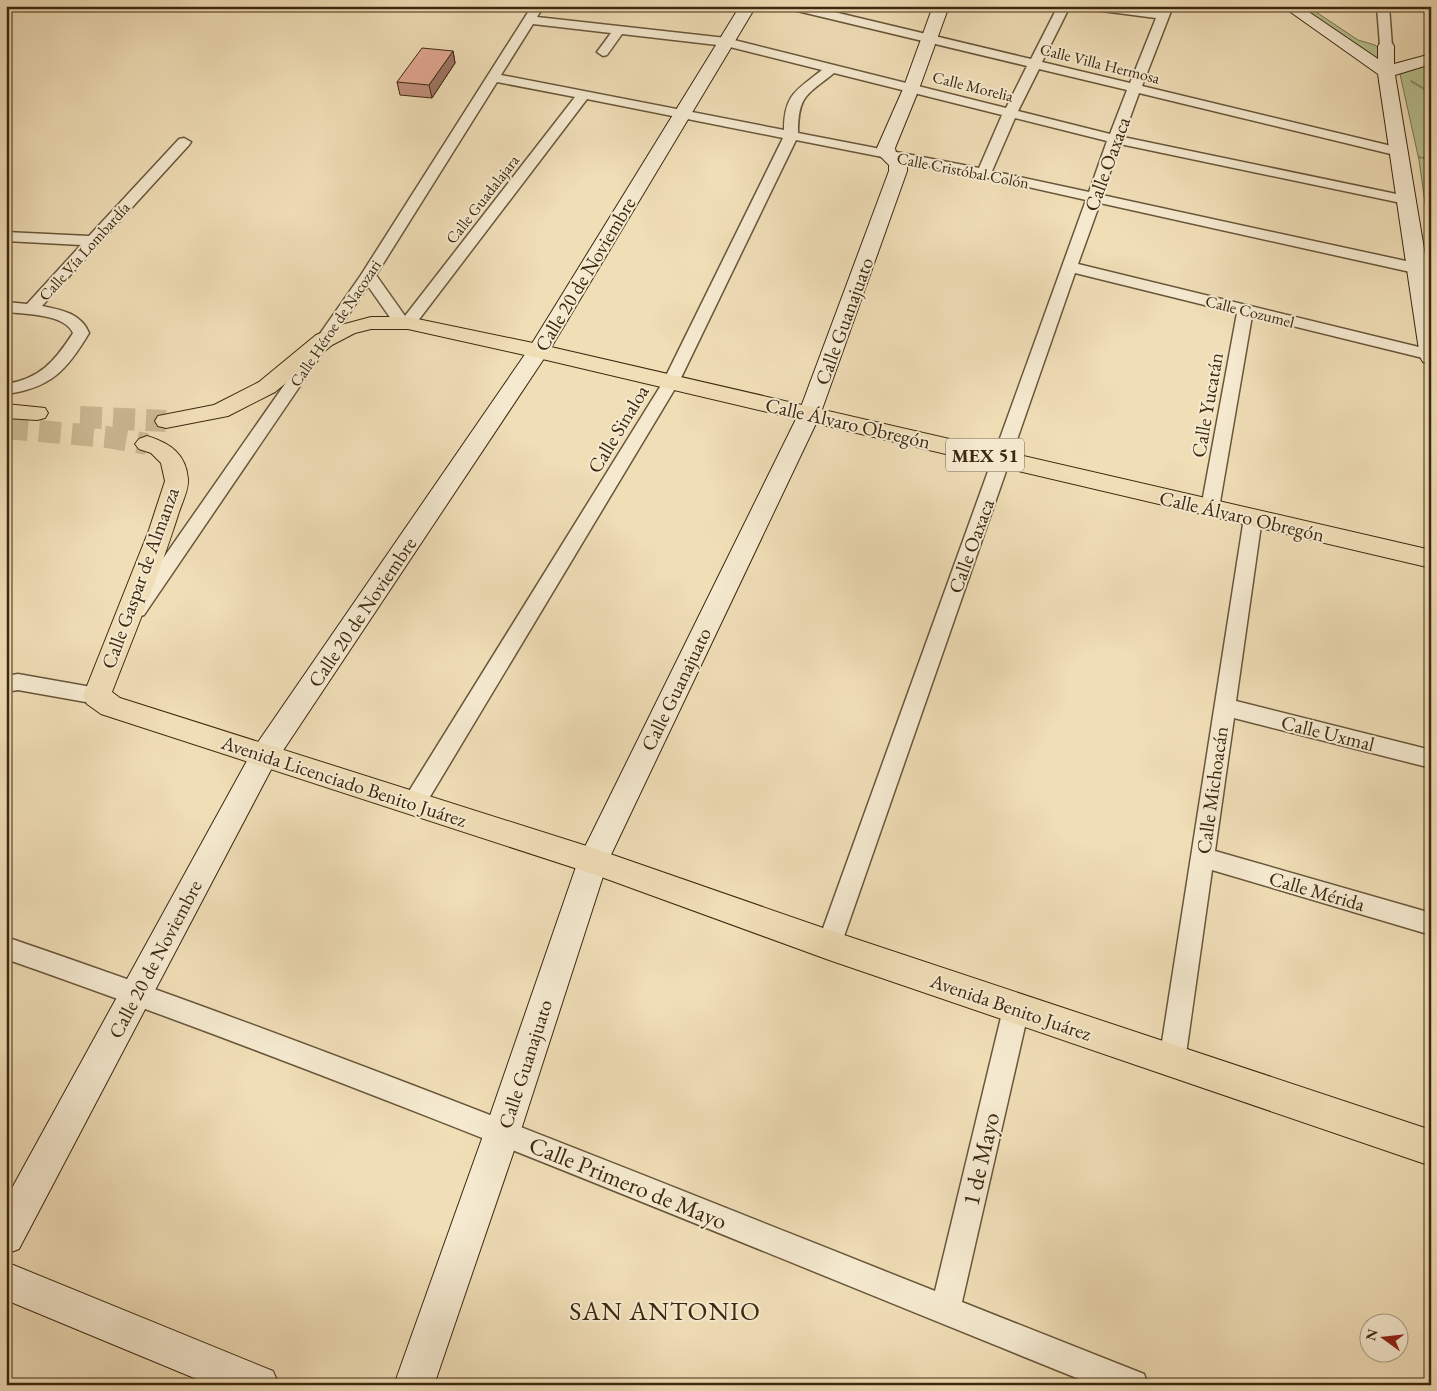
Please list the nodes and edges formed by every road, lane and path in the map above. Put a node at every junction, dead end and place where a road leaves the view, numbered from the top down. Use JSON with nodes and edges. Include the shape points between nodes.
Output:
{"nodes":[{"id":1,"x":538,"y":6,"type":"edge"},
{"id":2,"x":748,"y":6,"type":"edge"},
{"id":3,"x":793,"y":6,"type":"edge"},
{"id":4,"x":941,"y":6,"type":"edge"},
{"id":5,"x":1064,"y":6,"type":"edge"},
{"id":6,"x":1094,"y":6,"type":"edge"},
{"id":7,"x":1289,"y":6,"type":"edge"},
{"id":8,"x":1383,"y":6,"type":"edge"},
{"id":9,"x":1166,"y":11,"type":"edge"},
{"id":10,"x":530,"y":20,"type":"junction"},
{"id":11,"x":619,"y":30,"type":"junction"},
{"id":12,"x":1368,"y":37,"type":"dead end"},
{"id":13,"x":929,"y":40,"type":"junction"},
{"id":14,"x":726,"y":42,"type":"junction"},
{"id":15,"x":1386,"y":46,"type":"junction"},
{"id":16,"x":603,"y":52,"type":"dead end"},
{"id":17,"x":1431,"y":59,"type":"edge"},
{"id":18,"x":1034,"y":64,"type":"junction"},
{"id":19,"x":831,"y":69,"type":"junction"},
{"id":20,"x":1386,"y":72,"type":"junction"},
{"id":21,"x":492,"y":78,"type":"junction"},
{"id":22,"x":911,"y":89,"type":"junction"},
{"id":23,"x":1136,"y":89,"type":"junction"},
{"id":24,"x":583,"y":96,"type":"junction"},
{"id":25,"x":1010,"y":113,"type":"junction"},
{"id":26,"x":680,"y":115,"type":"junction"},
{"id":27,"x":791,"y":136,"type":"junction"},
{"id":28,"x":1116,"y":139,"type":"junction"},
{"id":29,"x":184,"y":142,"type":"dead end"},
{"id":30,"x":1399,"y":152,"type":"junction"},
{"id":31,"x":888,"y":154,"type":"junction"},
{"id":32,"x":984,"y":173,"type":"junction"},
{"id":33,"x":1095,"y":198,"type":"junction"},
{"id":34,"x":1406,"y":200,"type":"junction"},
{"id":35,"x":6,"y":236,"type":"edge"},
{"id":36,"x":92,"y":241,"type":"junction"},
{"id":37,"x":1070,"y":267,"type":"junction"},
{"id":38,"x":1423,"y":270,"type":"edge"},
{"id":39,"x":368,"y":275,"type":"junction"},
{"id":40,"x":6,"y":307,"type":"edge"},
{"id":41,"x":31,"y":310,"type":"junction"},
{"id":42,"x":1245,"y":310,"type":"junction"},
{"id":43,"x":405,"y":323,"type":"junction"},
{"id":44,"x":324,"y":340,"type":"junction"},
{"id":45,"x":538,"y":351,"type":"junction"},
{"id":46,"x":1430,"y":356,"type":"edge"},
{"id":47,"x":671,"y":382,"type":"junction"},
{"id":48,"x":6,"y":389,"type":"edge"},
{"id":49,"x":6,"y":411,"type":"edge"},
{"id":50,"x":37,"y":413,"type":"dead end"},
{"id":51,"x":809,"y":415,"type":"junction"},
{"id":52,"x":166,"y":421,"type":"tunnel mouth"},
{"id":53,"x":147,"y":444,"type":"tunnel mouth"},
{"id":54,"x":1002,"y":459,"type":"junction"},
{"id":55,"x":1210,"y":508,"type":"junction"},
{"id":56,"x":1253,"y":518,"type":"junction"},
{"id":57,"x":1431,"y":560,"type":"edge"},
{"id":58,"x":122,"y":632,"type":"junction"},
{"id":59,"x":6,"y":684,"type":"edge"},
{"id":60,"x":97,"y":696,"type":"junction"},
{"id":61,"x":1225,"y":707,"type":"junction"},
{"id":62,"x":264,"y":756,"type":"junction"},
{"id":63,"x":1431,"y":760,"type":"edge"},
{"id":64,"x":414,"y":803,"type":"junction"},
{"id":65,"x":1202,"y":857,"type":"junction"},
{"id":66,"x":593,"y":861,"type":"junction"},
{"id":67,"x":1431,"y":924,"type":"edge"},
{"id":68,"x":829,"y":945,"type":"junction"},
{"id":69,"x":6,"y":948,"type":"edge"},
{"id":70,"x":136,"y":993,"type":"junction"},
{"id":71,"x":1016,"y":1009,"type":"junction"},
{"id":72,"x":1172,"y":1062,"type":"junction"},
{"id":73,"x":502,"y":1133,"type":"junction"},
{"id":74,"x":1431,"y":1148,"type":"edge"},
{"id":75,"x":6,"y":1236,"type":"edge"},
{"id":76,"x":6,"y":1281,"type":"edge"},
{"id":77,"x":946,"y":1309,"type":"junction"},
{"id":78,"x":259,"y":1385,"type":"edge"},
{"id":79,"x":414,"y":1385,"type":"edge"},
{"id":80,"x":1133,"y":1385,"type":"edge"}],
"edges":[{"from":1,"to":10,"type":"street","name":"Calle Héroe de Nacozari"},
{"from":2,"to":14,"type":"street","name":"Calle 20 de Noviembre"},
{"from":3,"to":13,"type":"street","name":"Calle Villa Hermosa"},
{"from":4,"to":13,"type":"street"},
{"from":5,"to":18,"type":"street"},
{"from":6,"to":9,"type":"street"},
{"from":7,"to":20,"type":"street"},
{"from":8,"to":15,"type":"street"},
{"from":9,"to":23,"type":"street","name":"Calle Oaxaca"},
{"from":10,"to":11,"type":"street","name":"Calle Morelia"},
{"from":10,"to":21,"type":"street","name":"Calle Héroe de Nacozari"},
{"from":11,"to":14,"type":"street","name":"Calle Morelia"},
{"from":11,"to":16,"type":"street"},
{"from":12,"to":15,"type":"street"},
{"from":13,"to":18,"type":"street","name":"Calle Villa Hermosa"},
{"from":13,"to":22,"type":"street"},
{"from":14,"to":19,"type":"street","name":"Calle Morelia"},
{"from":14,"to":26,"type":"street","name":"Calle 20 de Noviembre"},
{"from":15,"to":17,"type":"street"},
{"from":15,"to":20,"type":"street"},
{"from":17,"to":20,"type":"street"},
{"from":18,"to":23,"type":"street","name":"Calle Villa Hermosa"},
{"from":18,"to":25,"type":"street"},
{"from":19,"to":22,"type":"street","name":"Calle Morelia"},
{"from":19,"to":27,"type":"street","name":"Calle Sinaloa","via":[[798,96],[791,111]]},
{"from":20,"to":30,"type":"street"},
{"from":21,"to":24,"type":"street","name":"Calle Cristóbal Colón"},
{"from":21,"to":39,"type":"street","name":"Calle Héroe de Nacozari"},
{"from":22,"to":25,"type":"street","name":"Calle Morelia"},
{"from":22,"to":31,"type":"street","via":[[886,148]]},
{"from":23,"to":28,"type":"street","name":"Calle Oaxaca"},
{"from":23,"to":30,"type":"street","name":"Calle Villa Hermosa"},
{"from":24,"to":26,"type":"street","name":"Calle Cristóbal Colón"},
{"from":24,"to":43,"type":"street","name":"Calle Guadalajara"},
{"from":25,"to":28,"type":"street","name":"Calle Morelia"},
{"from":25,"to":32,"type":"street"},
{"from":26,"to":27,"type":"street","name":"Calle Cristóbal Colón"},
{"from":26,"to":45,"type":"street","name":"Calle 20 de Noviembre"},
{"from":27,"to":31,"type":"street","name":"Calle Cristóbal Colón"},
{"from":27,"to":47,"type":"street","name":"Calle Sinaloa"},
{"from":28,"to":33,"type":"street","name":"Calle Oaxaca"},
{"from":28,"to":34,"type":"street","name":"Calle Morelia"},
{"from":29,"to":36,"type":"street","name":"Calle Vía Lombardía"},
{"from":30,"to":34,"type":"street"},
{"from":31,"to":32,"type":"street","name":"Calle Cristóbal Colón"},
{"from":31,"to":51,"type":"street","name":"Calle Guanajuato","via":[[898,164],[898,171]]},
{"from":32,"to":33,"type":"street","name":"Calle Cristóbal Colón"},
{"from":33,"to":37,"type":"street","name":"Calle Oaxaca"},
{"from":33,"to":38,"type":"street","name":"Calle Cristóbal Colón"},
{"from":34,"to":38,"type":"street"},
{"from":35,"to":36,"type":"street"},
{"from":36,"to":41,"type":"street","name":"Calle Vía Lombardía"},
{"from":37,"to":42,"type":"street","name":"Calle Cozumel"},
{"from":37,"to":54,"type":"street","name":"Calle Oaxaca"},
{"from":38,"to":46,"type":"street"},
{"from":39,"to":43,"type":"street"},
{"from":39,"to":44,"type":"street","name":"Calle Héroe de Nacozari"},
{"from":40,"to":41,"type":"street"},
{"from":41,"to":48,"type":"street","name":"Calle Vía Lombardía","via":[[68,318],[77,324],[81,333],[67,357],[50,375],[36,383]]},
{"from":42,"to":46,"type":"street","name":"Calle Cozumel"},
{"from":42,"to":55,"type":"street","name":"Calle Yucatán"},
{"from":43,"to":44,"type":"main road","name":"Calle Álvaro Obregón","via":[[371,323]]},
{"from":43,"to":45,"type":"main road","name":"Calle Álvaro Obregón"},
{"from":44,"to":52,"type":"main road","via":[[267,387],[220,411]]},
{"from":44,"to":58,"type":"street","name":"Calle Héroe de Nacozari"},
{"from":45,"to":47,"type":"main road","name":"Calle Álvaro Obregón","number":"MEX 51"},
{"from":45,"to":62,"type":"street","name":"Calle 20 de Noviembre"},
{"from":47,"to":51,"type":"main road","name":"Calle Álvaro Obregón","number":"MEX 51"},
{"from":47,"to":64,"type":"street","name":"Calle Sinaloa"},
{"from":49,"to":50,"type":"main road"},
{"from":51,"to":54,"type":"main road","name":"Calle Álvaro Obregón","number":"MEX 51"},
{"from":51,"to":66,"type":"street","name":"Calle Guanajuato"},
{"from":53,"to":58,"type":"main road","name":"Calle Gaspar de Almanza","via":[[158,448],[172,460],[177,481]]},
{"from":54,"to":55,"type":"main road","name":"Calle Álvaro Obregón","number":"MEX 51"},
{"from":54,"to":68,"type":"street","name":"Calle Oaxaca"},
{"from":55,"to":56,"type":"main road","name":"Calle Álvaro Obregón","number":"MEX 51"},
{"from":56,"to":57,"type":"main road","name":"Calle Álvaro Obregón","number":"MEX 51"},
{"from":56,"to":61,"type":"street","name":"Calle Michoacán"},
{"from":58,"to":60,"type":"main road","name":"Calle Gaspar de Almanza"},
{"from":59,"to":60,"type":"street","via":[[18,682]]},
{"from":60,"to":62,"type":"main road","name":"Avenida Licenciado Benito Juárez","via":[[111,706]]},
{"from":61,"to":63,"type":"street","name":"Calle Uxmal"},
{"from":61,"to":65,"type":"street","name":"Calle Michoacán"},
{"from":62,"to":64,"type":"main road","name":"Avenida Licenciado Benito Juárez"},
{"from":62,"to":70,"type":"street","name":"Calle 20 de Noviembre"},
{"from":64,"to":66,"type":"main road","name":"Avenida Licenciado Benito Juárez"},
{"from":65,"to":67,"type":"street","name":"Calle Mérida"},
{"from":65,"to":72,"type":"street","name":"Calle Michoacán"},
{"from":66,"to":68,"type":"main road","name":"Avenida Benito Juárez"},
{"from":66,"to":73,"type":"street","name":"Calle Guanajuato"},
{"from":68,"to":71,"type":"main road","name":"Avenida Benito Juárez"},
{"from":69,"to":70,"type":"street","name":"Calle Primero de Mayo"},
{"from":70,"to":73,"type":"street","name":"Calle Primero de Mayo"},
{"from":70,"to":75,"type":"street","name":"Calle 20 de Noviembre"},
{"from":71,"to":72,"type":"main road","name":"Avenida Benito Juárez"},
{"from":71,"to":77,"type":"street","name":"1 de Mayo"},
{"from":72,"to":74,"type":"main road","name":"Avenida Benito Juárez"},
{"from":73,"to":77,"type":"street","name":"Calle Primero de Mayo"},
{"from":73,"to":79,"type":"street","name":"Calle Guanajuato"},
{"from":76,"to":78,"type":"street"},
{"from":77,"to":80,"type":"street","name":"Calle Primero de Mayo"}]}
